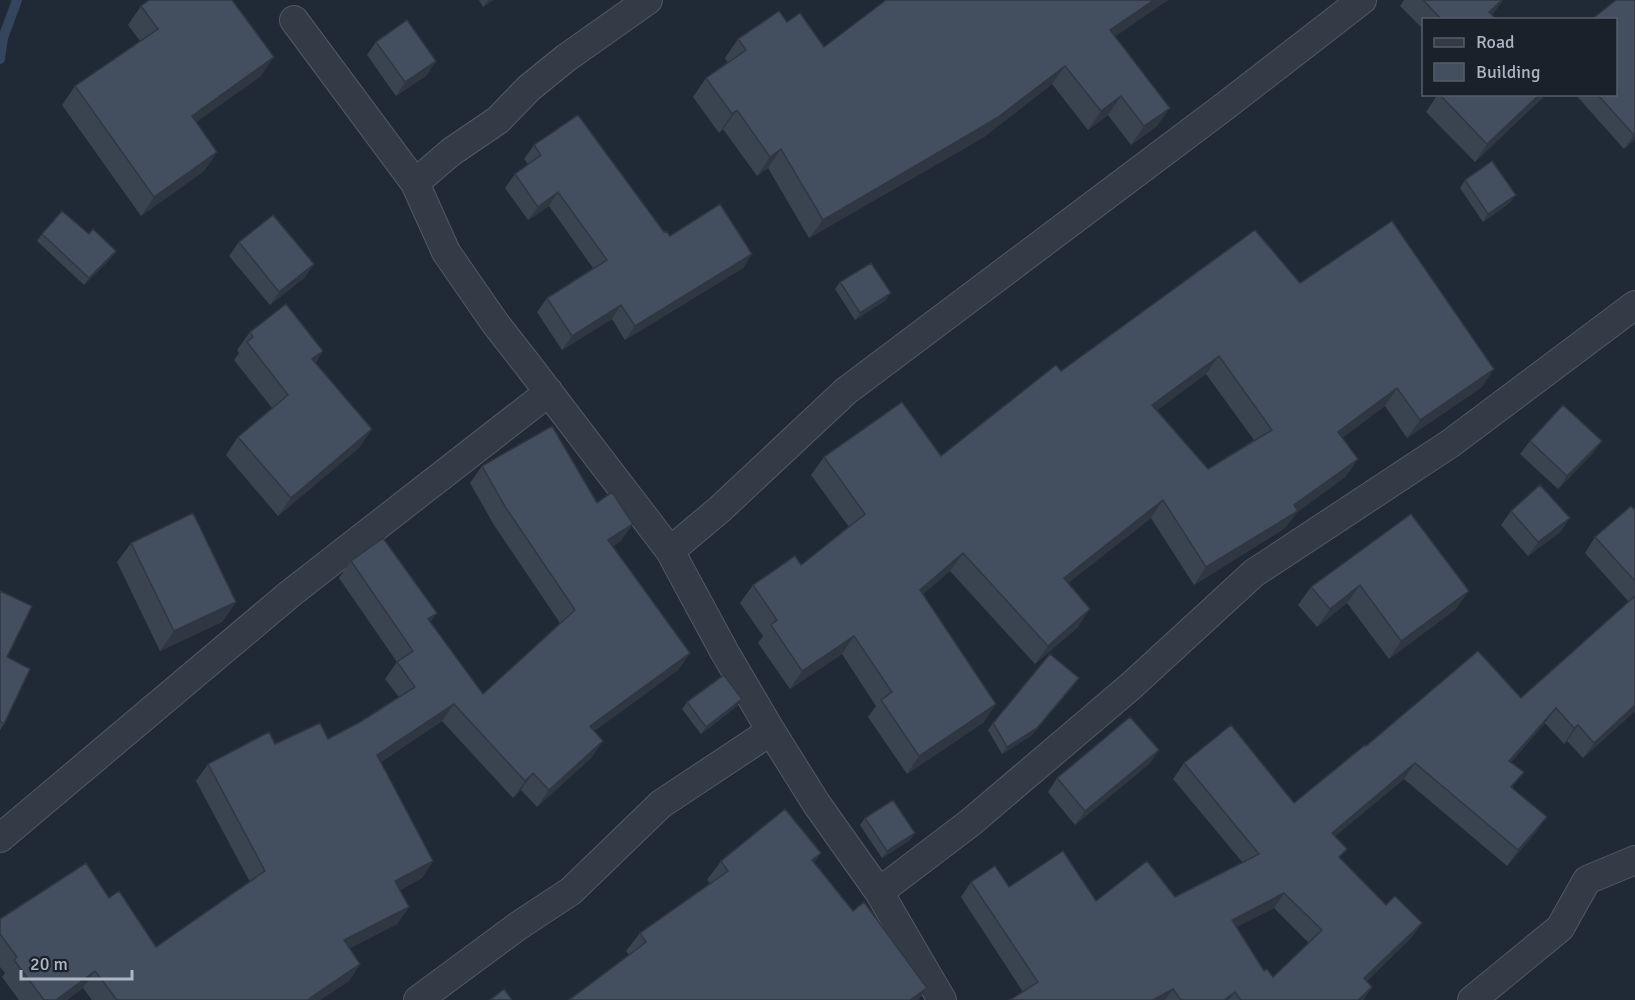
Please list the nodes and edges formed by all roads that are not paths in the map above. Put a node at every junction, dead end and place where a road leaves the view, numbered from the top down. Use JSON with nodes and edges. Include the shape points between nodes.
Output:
{"nodes":[{"id":1,"x":648,"y":0,"type":"edge"},
{"id":2,"x":1362,"y":0,"type":"edge"},
{"id":3,"x":294,"y":20,"type":"dead end"},
{"id":4,"x":415,"y":183,"type":"junction"},
{"id":5,"x":1635,"y":305,"type":"edge"},
{"id":6,"x":549,"y":392,"type":"junction"},
{"id":7,"x":670,"y":551,"type":"junction"},
{"id":8,"x":771,"y":731,"type":"junction"},
{"id":9,"x":0,"y":838,"type":"edge"},
{"id":10,"x":1635,"y":860,"type":"edge"},
{"id":11,"x":879,"y":892,"type":"junction"},
{"id":12,"x":418,"y":1000,"type":"edge"},
{"id":13,"x":942,"y":1000,"type":"edge"},
{"id":14,"x":1472,"y":1000,"type":"edge"}],
"edges":[{"from":1,"to":4,"type":"street","via":[[566,58],[498,120]]},
{"from":2,"to":7,"type":"street","via":[[846,391]]},
{"from":3,"to":4,"type":"street"},
{"from":4,"to":6,"type":"street","via":[[446,252]]},
{"from":5,"to":11,"type":"street","via":[[1451,443],[1254,573],[1131,686],[971,822]]},
{"from":6,"to":7,"type":"street"},
{"from":6,"to":9,"type":"street","via":[[291,593]]},
{"from":7,"to":8,"type":"street"},
{"from":8,"to":11,"type":"street"},
{"from":8,"to":12,"type":"street","via":[[661,804],[571,891]]},
{"from":10,"to":14,"type":"street","via":[[1587,880],[1560,928]]},
{"from":11,"to":13,"type":"street"}]}
